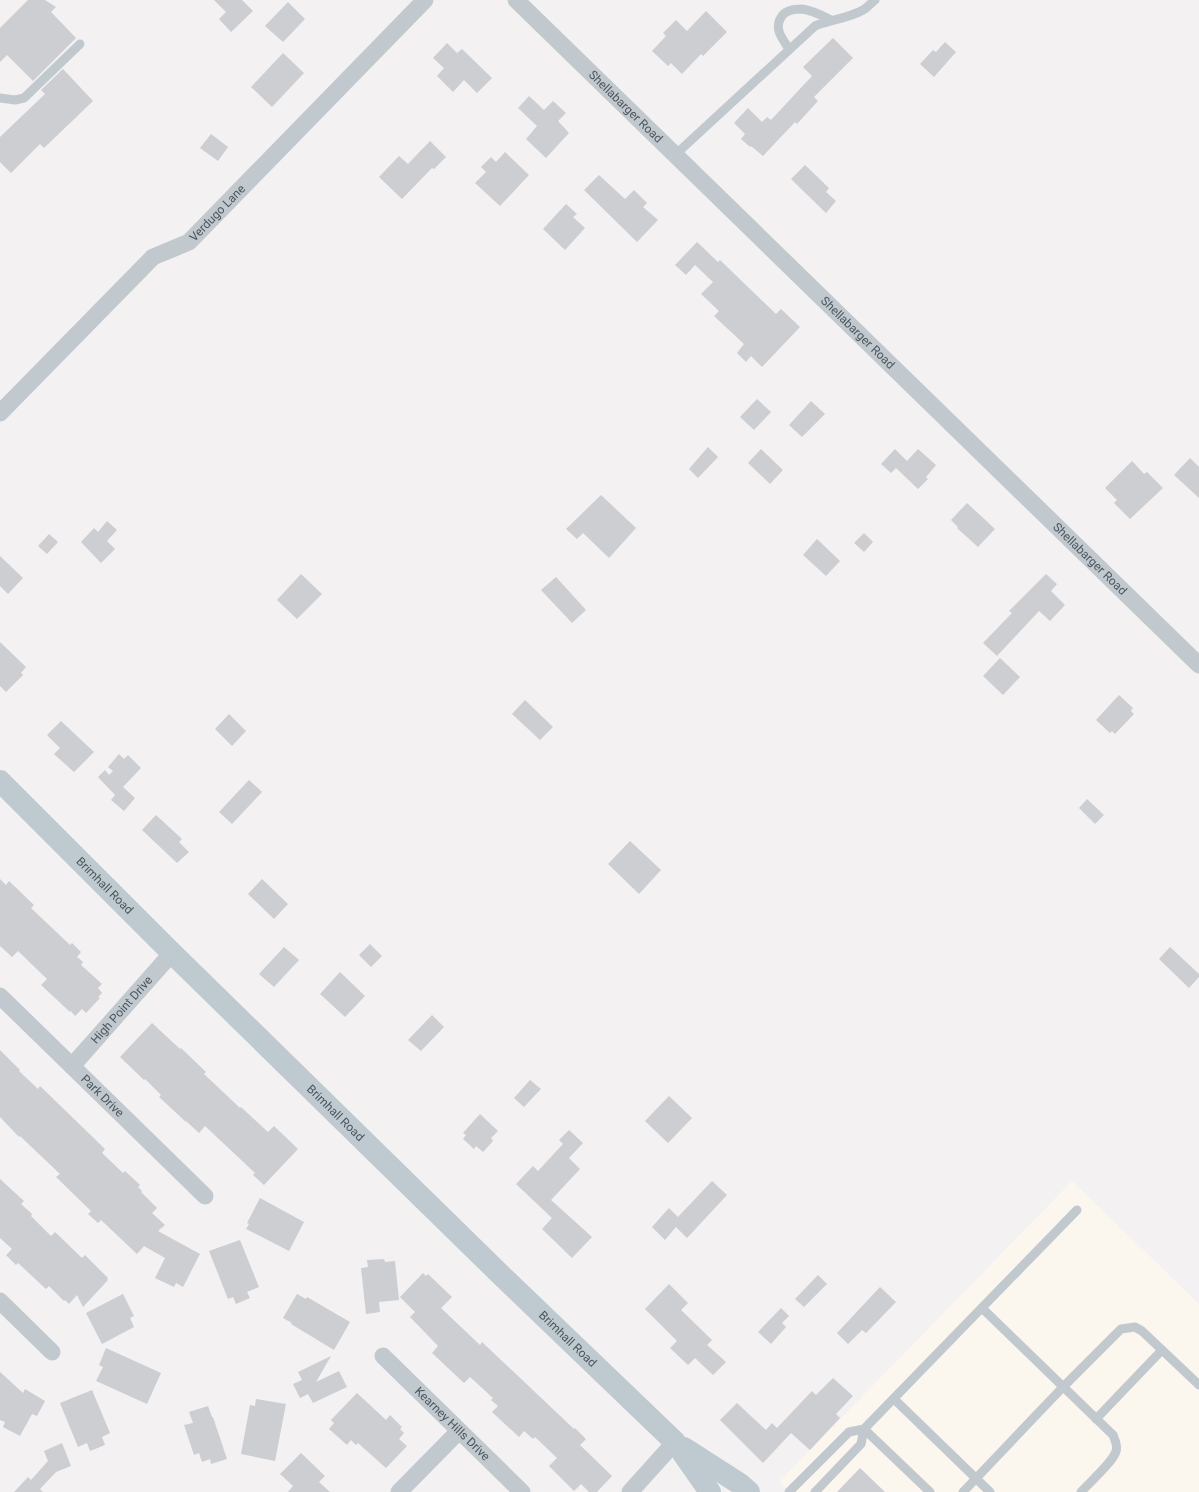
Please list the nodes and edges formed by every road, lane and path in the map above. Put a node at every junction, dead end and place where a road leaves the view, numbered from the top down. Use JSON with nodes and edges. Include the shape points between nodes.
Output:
{"nodes":[{"id":1,"x":425,"y":0,"type":"edge"},
{"id":2,"x":516,"y":0,"type":"edge"},
{"id":3,"x":875,"y":0,"type":"edge"},
{"id":4,"x":831,"y":20,"type":"junction"},
{"id":5,"x":80,"y":44,"type":"dead end"},
{"id":6,"x":789,"y":49,"type":"junction"},
{"id":7,"x":0,"y":98,"type":"edge"},
{"id":8,"x":675,"y":155,"type":"junction"},
{"id":9,"x":0,"y":413,"type":"edge"},
{"id":10,"x":1199,"y":664,"type":"edge"},
{"id":11,"x":0,"y":781,"type":"edge"},
{"id":12,"x":172,"y":953,"type":"junction"},
{"id":13,"x":0,"y":996,"type":"edge"},
{"id":14,"x":72,"y":1066,"type":"junction"},
{"id":15,"x":205,"y":1196,"type":"dead end"},
{"id":16,"x":1077,"y":1210,"type":"dead end"},
{"id":17,"x":0,"y":1301,"type":"edge"},
{"id":18,"x":982,"y":1308,"type":"junction"},
{"id":19,"x":1162,"y":1350,"type":"junction"},
{"id":20,"x":52,"y":1352,"type":"dead end"},
{"id":21,"x":383,"y":1356,"type":"dead end"},
{"id":22,"x":1199,"y":1385,"type":"edge"},
{"id":23,"x":1063,"y":1387,"type":"junction"},
{"id":24,"x":894,"y":1399,"type":"junction"},
{"id":25,"x":1096,"y":1419,"type":"junction"},
{"id":26,"x":864,"y":1428,"type":"junction"},
{"id":27,"x":459,"y":1431,"type":"junction"},
{"id":28,"x":675,"y":1442,"type":"junction"},
{"id":29,"x":976,"y":1479,"type":"junction"},
{"id":30,"x":1087,"y":1490,"type":"edge"},
{"id":31,"x":399,"y":1492,"type":"edge"},
{"id":32,"x":522,"y":1492,"type":"edge"},
{"id":33,"x":630,"y":1492,"type":"edge"},
{"id":34,"x":710,"y":1492,"type":"edge"},
{"id":35,"x":749,"y":1492,"type":"edge"},
{"id":36,"x":789,"y":1492,"type":"edge"},
{"id":37,"x":815,"y":1492,"type":"edge"},
{"id":38,"x":930,"y":1492,"type":"edge"},
{"id":39,"x":963,"y":1492,"type":"edge"},
{"id":40,"x":990,"y":1492,"type":"edge"}],
"edges":[{"from":1,"to":9,"type":"street","name":"Verdugo Lane","via":[[189,242],[153,257]]},
{"from":2,"to":8,"type":"street","name":"Shellabarger Road"},
{"from":3,"to":4,"type":"lane","via":[[864,10]]},
{"from":4,"to":6,"type":"lane","via":[[815,26]]},
{"from":4,"to":6,"type":"lane","via":[[803,9],[784,13],[778,21],[778,28]]},
{"from":5,"to":7,"type":"lane","via":[[24,98]]},
{"from":6,"to":8,"type":"lane"},
{"from":8,"to":10,"type":"street","name":"Shellabarger Road"},
{"from":11,"to":12,"type":"street","name":"Brimhall Road"},
{"from":12,"to":14,"type":"street","name":"High Point Drive"},
{"from":12,"to":28,"type":"street","name":"Brimhall Road"},
{"from":13,"to":14,"type":"street","name":"Park Drive"},
{"from":14,"to":15,"type":"street","name":"Park Drive"},
{"from":16,"to":18,"type":"lane"},
{"from":17,"to":20,"type":"street"},
{"from":18,"to":23,"type":"lane"},
{"from":18,"to":24,"type":"lane"},
{"from":19,"to":22,"type":"lane"},
{"from":19,"to":23,"type":"lane","via":[[1135,1327],[1121,1329]]},
{"from":19,"to":25,"type":"lane"},
{"from":21,"to":27,"type":"street","name":"Kearney Hills Drive"},
{"from":23,"to":25,"type":"lane"},
{"from":23,"to":29,"type":"lane"},
{"from":24,"to":26,"type":"lane"},
{"from":24,"to":29,"type":"lane"},
{"from":25,"to":30,"type":"lane","via":[[1113,1435],[1116,1451],[1113,1459]]},
{"from":26,"to":36,"type":"lane","via":[[849,1432]]},
{"from":26,"to":37,"type":"lane","via":[[861,1444]]},
{"from":26,"to":38,"type":"lane"},
{"from":27,"to":31,"type":"street"},
{"from":27,"to":32,"type":"street","name":"Kearney Hills Drive"},
{"from":28,"to":33,"type":"street"},
{"from":28,"to":34,"type":"street","name":"Brimhall Road"},
{"from":28,"to":35,"type":"street","name":"Brimhall Road"},
{"from":29,"to":39,"type":"lane"},
{"from":29,"to":40,"type":"lane"}]}
